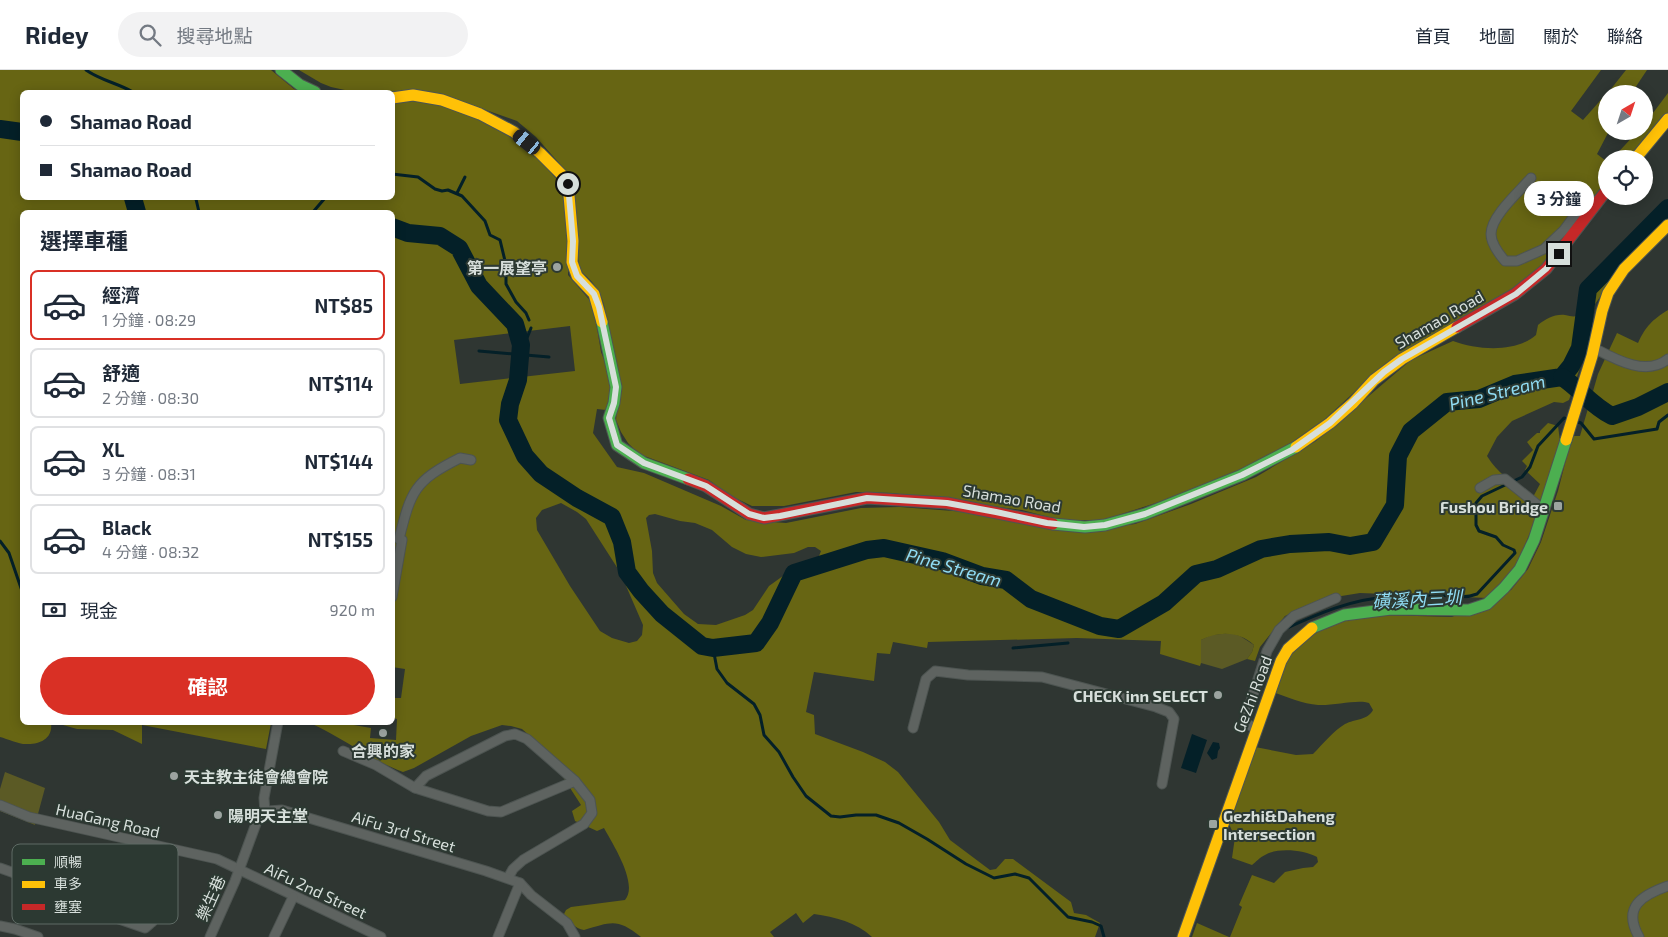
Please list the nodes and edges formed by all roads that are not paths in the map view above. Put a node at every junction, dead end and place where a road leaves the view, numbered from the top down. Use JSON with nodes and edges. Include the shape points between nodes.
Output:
{"nodes":[{"id":1,"x":281,"y":70,"type":"edge"},
{"id":2,"x":311,"y":90,"type":"edge"},
{"id":3,"x":395,"y":98,"type":"edge"},
{"id":4,"x":1668,"y":119,"type":"edge"},
{"id":5,"x":1642,"y":150,"type":"edge"},
{"id":6,"x":1531,"y":178,"type":"dead end"},
{"id":7,"x":1598,"y":198,"type":"edge"},
{"id":8,"x":1598,"y":202,"type":"edge"},
{"id":9,"x":1668,"y":225,"type":"edge"},
{"id":10,"x":1593,"y":352,"type":"junction"},
{"id":11,"x":1668,"y":359,"type":"edge"},
{"id":12,"x":471,"y":460,"type":"dead end"},
{"id":13,"x":1480,"y":488,"type":"dead end"},
{"id":14,"x":1544,"y":510,"type":"junction"},
{"id":15,"x":395,"y":581,"type":"edge"},
{"id":16,"x":1336,"y":598,"type":"dead end"},
{"id":17,"x":1255,"y":691,"type":"junction"},
{"id":18,"x":1268,"y":696,"type":"junction"},
{"id":19,"x":277,"y":725,"type":"edge"},
{"id":20,"x":913,"y":728,"type":"dead end"},
{"id":21,"x":1256,"y":728,"type":"junction"},
{"id":22,"x":343,"y":751,"type":"dead end"},
{"id":23,"x":575,"y":780,"type":"junction"},
{"id":24,"x":1162,"y":784,"type":"dead end"},
{"id":25,"x":415,"y":788,"type":"junction"},
{"id":26,"x":0,"y":805,"type":"edge"},
{"id":27,"x":265,"y":813,"type":"junction"},
{"id":28,"x":147,"y":844,"type":"edge"},
{"id":29,"x":178,"y":851,"type":"edge"},
{"id":30,"x":0,"y":868,"type":"edge"},
{"id":31,"x":238,"y":871,"type":"junction"},
{"id":32,"x":12,"y":872,"type":"edge"},
{"id":33,"x":508,"y":878,"type":"junction"},
{"id":34,"x":520,"y":883,"type":"junction"},
{"id":35,"x":1668,"y":886,"type":"edge"},
{"id":36,"x":293,"y":897,"type":"junction"},
{"id":37,"x":133,"y":924,"type":"edge"},
{"id":38,"x":150,"y":924,"type":"edge"},
{"id":39,"x":0,"y":926,"type":"edge"},
{"id":40,"x":38,"y":937,"type":"edge"},
{"id":41,"x":210,"y":937,"type":"edge"},
{"id":42,"x":274,"y":937,"type":"edge"},
{"id":43,"x":381,"y":937,"type":"edge"},
{"id":44,"x":498,"y":937,"type":"edge"},
{"id":45,"x":576,"y":937,"type":"edge"},
{"id":46,"x":1183,"y":937,"type":"edge"},
{"id":47,"x":1639,"y":937,"type":"edge"}],
"edges":[{"from":1,"to":2,"type":"street"},
{"from":3,"to":8,"type":"street","name":"Shamao Road","via":[[413,95],[442,100],[480,114],[514,132],[562,175],[568,184],[572,262],[577,276],[594,294],[608,346],[616,387],[609,418],[617,445],[644,463],[706,486],[749,514],[764,518],[867,498],[947,503],[1084,527],[1145,514],[1242,475],[1292,450],[1330,423],[1374,380],[1402,359],[1516,294],[1546,269]]},
{"from":4,"to":5,"type":"street"},
{"from":6,"to":7,"type":"street","via":[[1495,218],[1491,234],[1498,253],[1505,261],[1518,261],[1544,248],[1564,230],[1578,211]]},
{"from":9,"to":10,"type":"street","via":[[1612,285],[1600,318]]},
{"from":10,"to":11,"type":"street","via":[[1623,363],[1647,367],[1663,364]]},
{"from":10,"to":14,"type":"street","name":"GeZhi Road"},
{"from":12,"to":15,"type":"street","via":[[460,458],[443,466],[425,479],[413,494],[399,539],[402,540]]},
{"from":13,"to":14,"type":"street","via":[[1494,480],[1505,480]]},
{"from":14,"to":18,"type":"street","name":"GeZhi Road","via":[[1520,569],[1487,604],[1469,610],[1375,610],[1326,621],[1310,629],[1288,649]]},
{"from":16,"to":17,"type":"street","via":[[1294,616],[1279,630],[1267,651]]},
{"from":17,"to":18,"type":"street"},
{"from":17,"to":21,"type":"street","via":[[1244,723]]},
{"from":18,"to":21,"type":"street","name":"GeZhi Road"},
{"from":19,"to":27,"type":"street","via":[[264,798]]},
{"from":20,"to":24,"type":"street","via":[[926,679],[935,671],[1042,677],[1156,706],[1168,712],[1174,719]]},
{"from":21,"to":46,"type":"street","name":"GeZhi Road"},
{"from":22,"to":25,"type":"street","via":[[376,765]]},
{"from":23,"to":25,"type":"street","via":[[501,812],[488,812]]},
{"from":23,"to":25,"type":"street","via":[[527,740],[515,734],[426,776]]},
{"from":23,"to":33,"type":"street","via":[[590,800],[592,813],[588,819],[522,860]]},
{"from":26,"to":28,"type":"street","name":"HuaGang Road","via":[[29,817]]},
{"from":27,"to":31,"type":"street","via":[[257,821]]},
{"from":27,"to":33,"type":"street","name":"AiFu 3rd Street","via":[[282,810]]},
{"from":29,"to":31,"type":"street","name":"HuaGang Road","via":[[217,860]]},
{"from":30,"to":32,"type":"street"},
{"from":31,"to":36,"type":"street","name":"AiFu 2nd Street"},
{"from":31,"to":41,"type":"street","name":"樂生巷"},
{"from":33,"to":34,"type":"street","name":"AiFu 3rd Street"},
{"from":34,"to":44,"type":"street"},
{"from":34,"to":45,"type":"street","name":"AiFu 3rd Street","via":[[530,895],[567,923]]},
{"from":35,"to":47,"type":"street","via":[[1645,896],[1638,903],[1632,915]]},
{"from":36,"to":42,"type":"street"},
{"from":36,"to":43,"type":"street","name":"AiFu 2nd Street"},
{"from":37,"to":38,"type":"street","via":[[145,928]]},
{"from":39,"to":40,"type":"street"}]}
